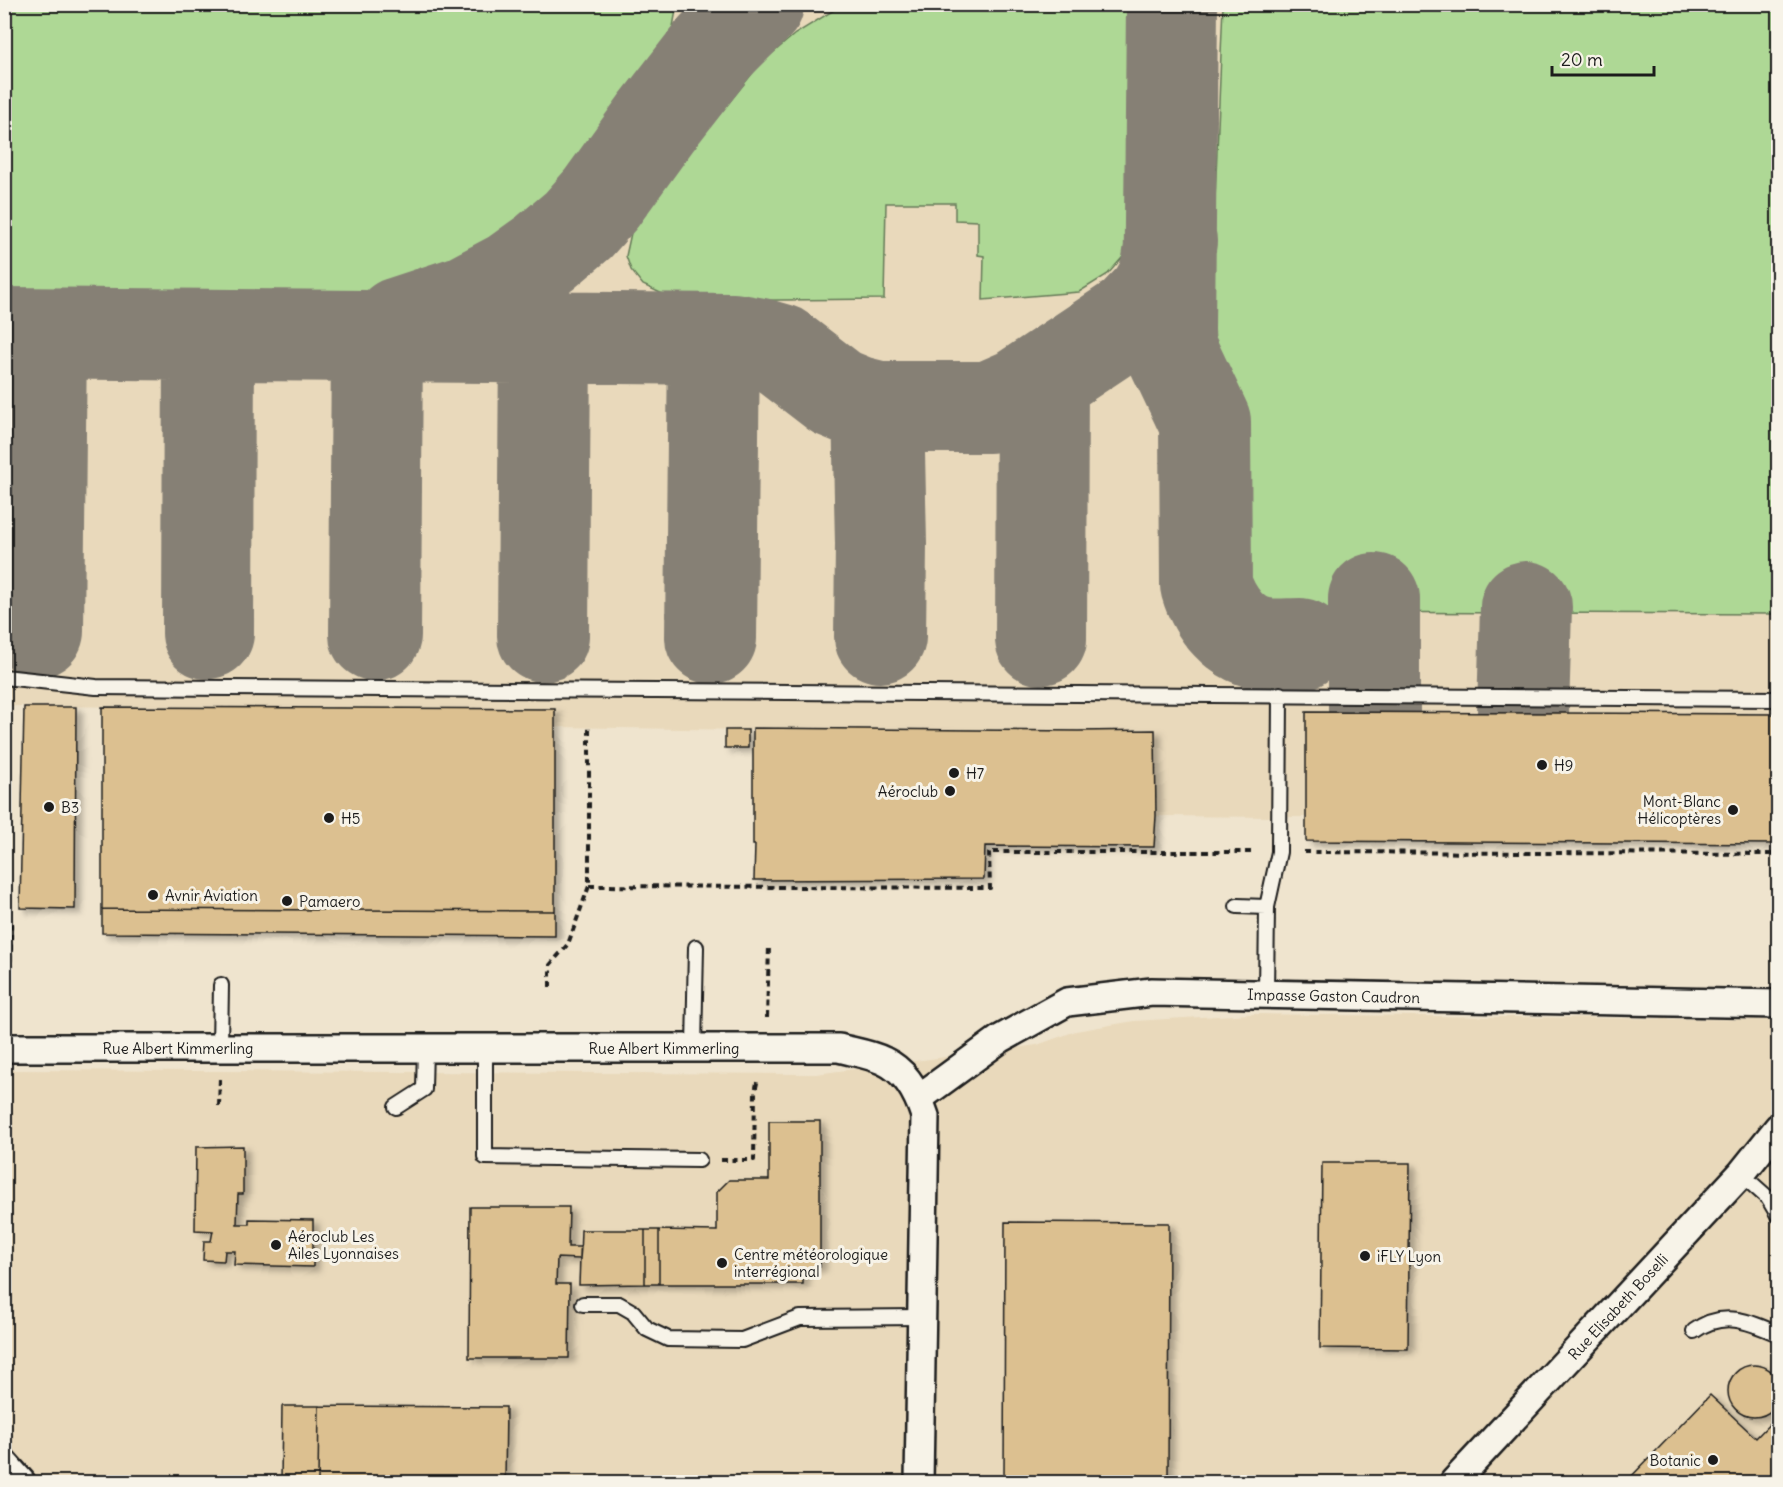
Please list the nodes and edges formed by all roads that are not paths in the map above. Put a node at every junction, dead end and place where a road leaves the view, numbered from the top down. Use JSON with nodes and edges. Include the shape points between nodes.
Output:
{"nodes":[{"id":1,"x":4,"y":677,"type":"edge"},
{"id":2,"x":1280,"y":694,"type":"junction"},
{"id":3,"x":1779,"y":699,"type":"edge"},
{"id":4,"x":1237,"y":906,"type":"dead end"},
{"id":5,"x":1268,"y":907,"type":"junction"},
{"id":6,"x":696,"y":947,"type":"dead end"},
{"id":7,"x":221,"y":985,"type":"dead end"},
{"id":8,"x":1266,"y":994,"type":"junction"},
{"id":9,"x":1779,"y":1004,"type":"edge"},
{"id":10,"x":220,"y":1047,"type":"junction"},
{"id":11,"x":425,"y":1047,"type":"junction"},
{"id":12,"x":485,"y":1047,"type":"junction"},
{"id":13,"x":694,"y":1047,"type":"junction"},
{"id":14,"x":4,"y":1048,"type":"edge"},
{"id":15,"x":919,"y":1098,"type":"junction"},
{"id":16,"x":396,"y":1107,"type":"dead end"},
{"id":17,"x":1779,"y":1128,"type":"edge"},
{"id":18,"x":699,"y":1160,"type":"dead end"},
{"id":19,"x":1741,"y":1173,"type":"junction"},
{"id":20,"x":1779,"y":1215,"type":"edge"},
{"id":21,"x":583,"y":1304,"type":"dead end"},
{"id":22,"x":922,"y":1317,"type":"junction"},
{"id":23,"x":1694,"y":1331,"type":"dead end"},
{"id":24,"x":1779,"y":1334,"type":"edge"},
{"id":25,"x":4,"y":1463,"type":"edge"},
{"id":26,"x":21,"y":1482,"type":"edge"},
{"id":27,"x":919,"y":1482,"type":"edge"},
{"id":28,"x":1454,"y":1482,"type":"edge"}],
"edges":[{"from":1,"to":2,"type":"lane","via":[[96,687]]},
{"from":2,"to":3,"type":"lane"},
{"from":2,"to":5,"type":"lane","via":[[1279,852]]},
{"from":4,"to":5,"type":"lane"},
{"from":5,"to":8,"type":"lane"},
{"from":6,"to":13,"type":"lane"},
{"from":7,"to":10,"type":"lane"},
{"from":8,"to":9,"type":"street","name":"Impasse Gaston Caudron"},
{"from":8,"to":15,"type":"street","name":"Impasse Gaston Caudron","via":[[1152,992],[1067,1002],[1000,1039]]},
{"from":10,"to":11,"type":"street","name":"Rue Albert Kimmerling"},
{"from":10,"to":14,"type":"street","name":"Rue Albert Kimmerling"},
{"from":11,"to":12,"type":"street","name":"Rue Albert Kimmerling"},
{"from":11,"to":16,"type":"lane","via":[[424,1089]]},
{"from":12,"to":13,"type":"street","name":"Rue Albert Kimmerling"},
{"from":12,"to":18,"type":"lane","via":[[485,1157]]},
{"from":13,"to":15,"type":"street","name":"Rue Albert Kimmerling","via":[[838,1048],[885,1061],[903,1076]]},
{"from":15,"to":22,"type":"street","name":"Rue Albert Kimmerling","via":[[925,1116]]},
{"from":17,"to":19,"type":"street","name":"Rue Elisabeth Boselli"},
{"from":19,"to":20,"type":"lane","via":[[1768,1198]]},
{"from":19,"to":28,"type":"street","name":"Rue Elisabeth Boselli"},
{"from":21,"to":22,"type":"lane","via":[[620,1304],[647,1329],[668,1339],[742,1340],[800,1318]]},
{"from":22,"to":27,"type":"street","name":"Rue Albert Kimmerling"},
{"from":23,"to":24,"type":"lane","via":[[1708,1321],[1723,1319],[1753,1323]]},
{"from":25,"to":26,"type":"street"}]}
